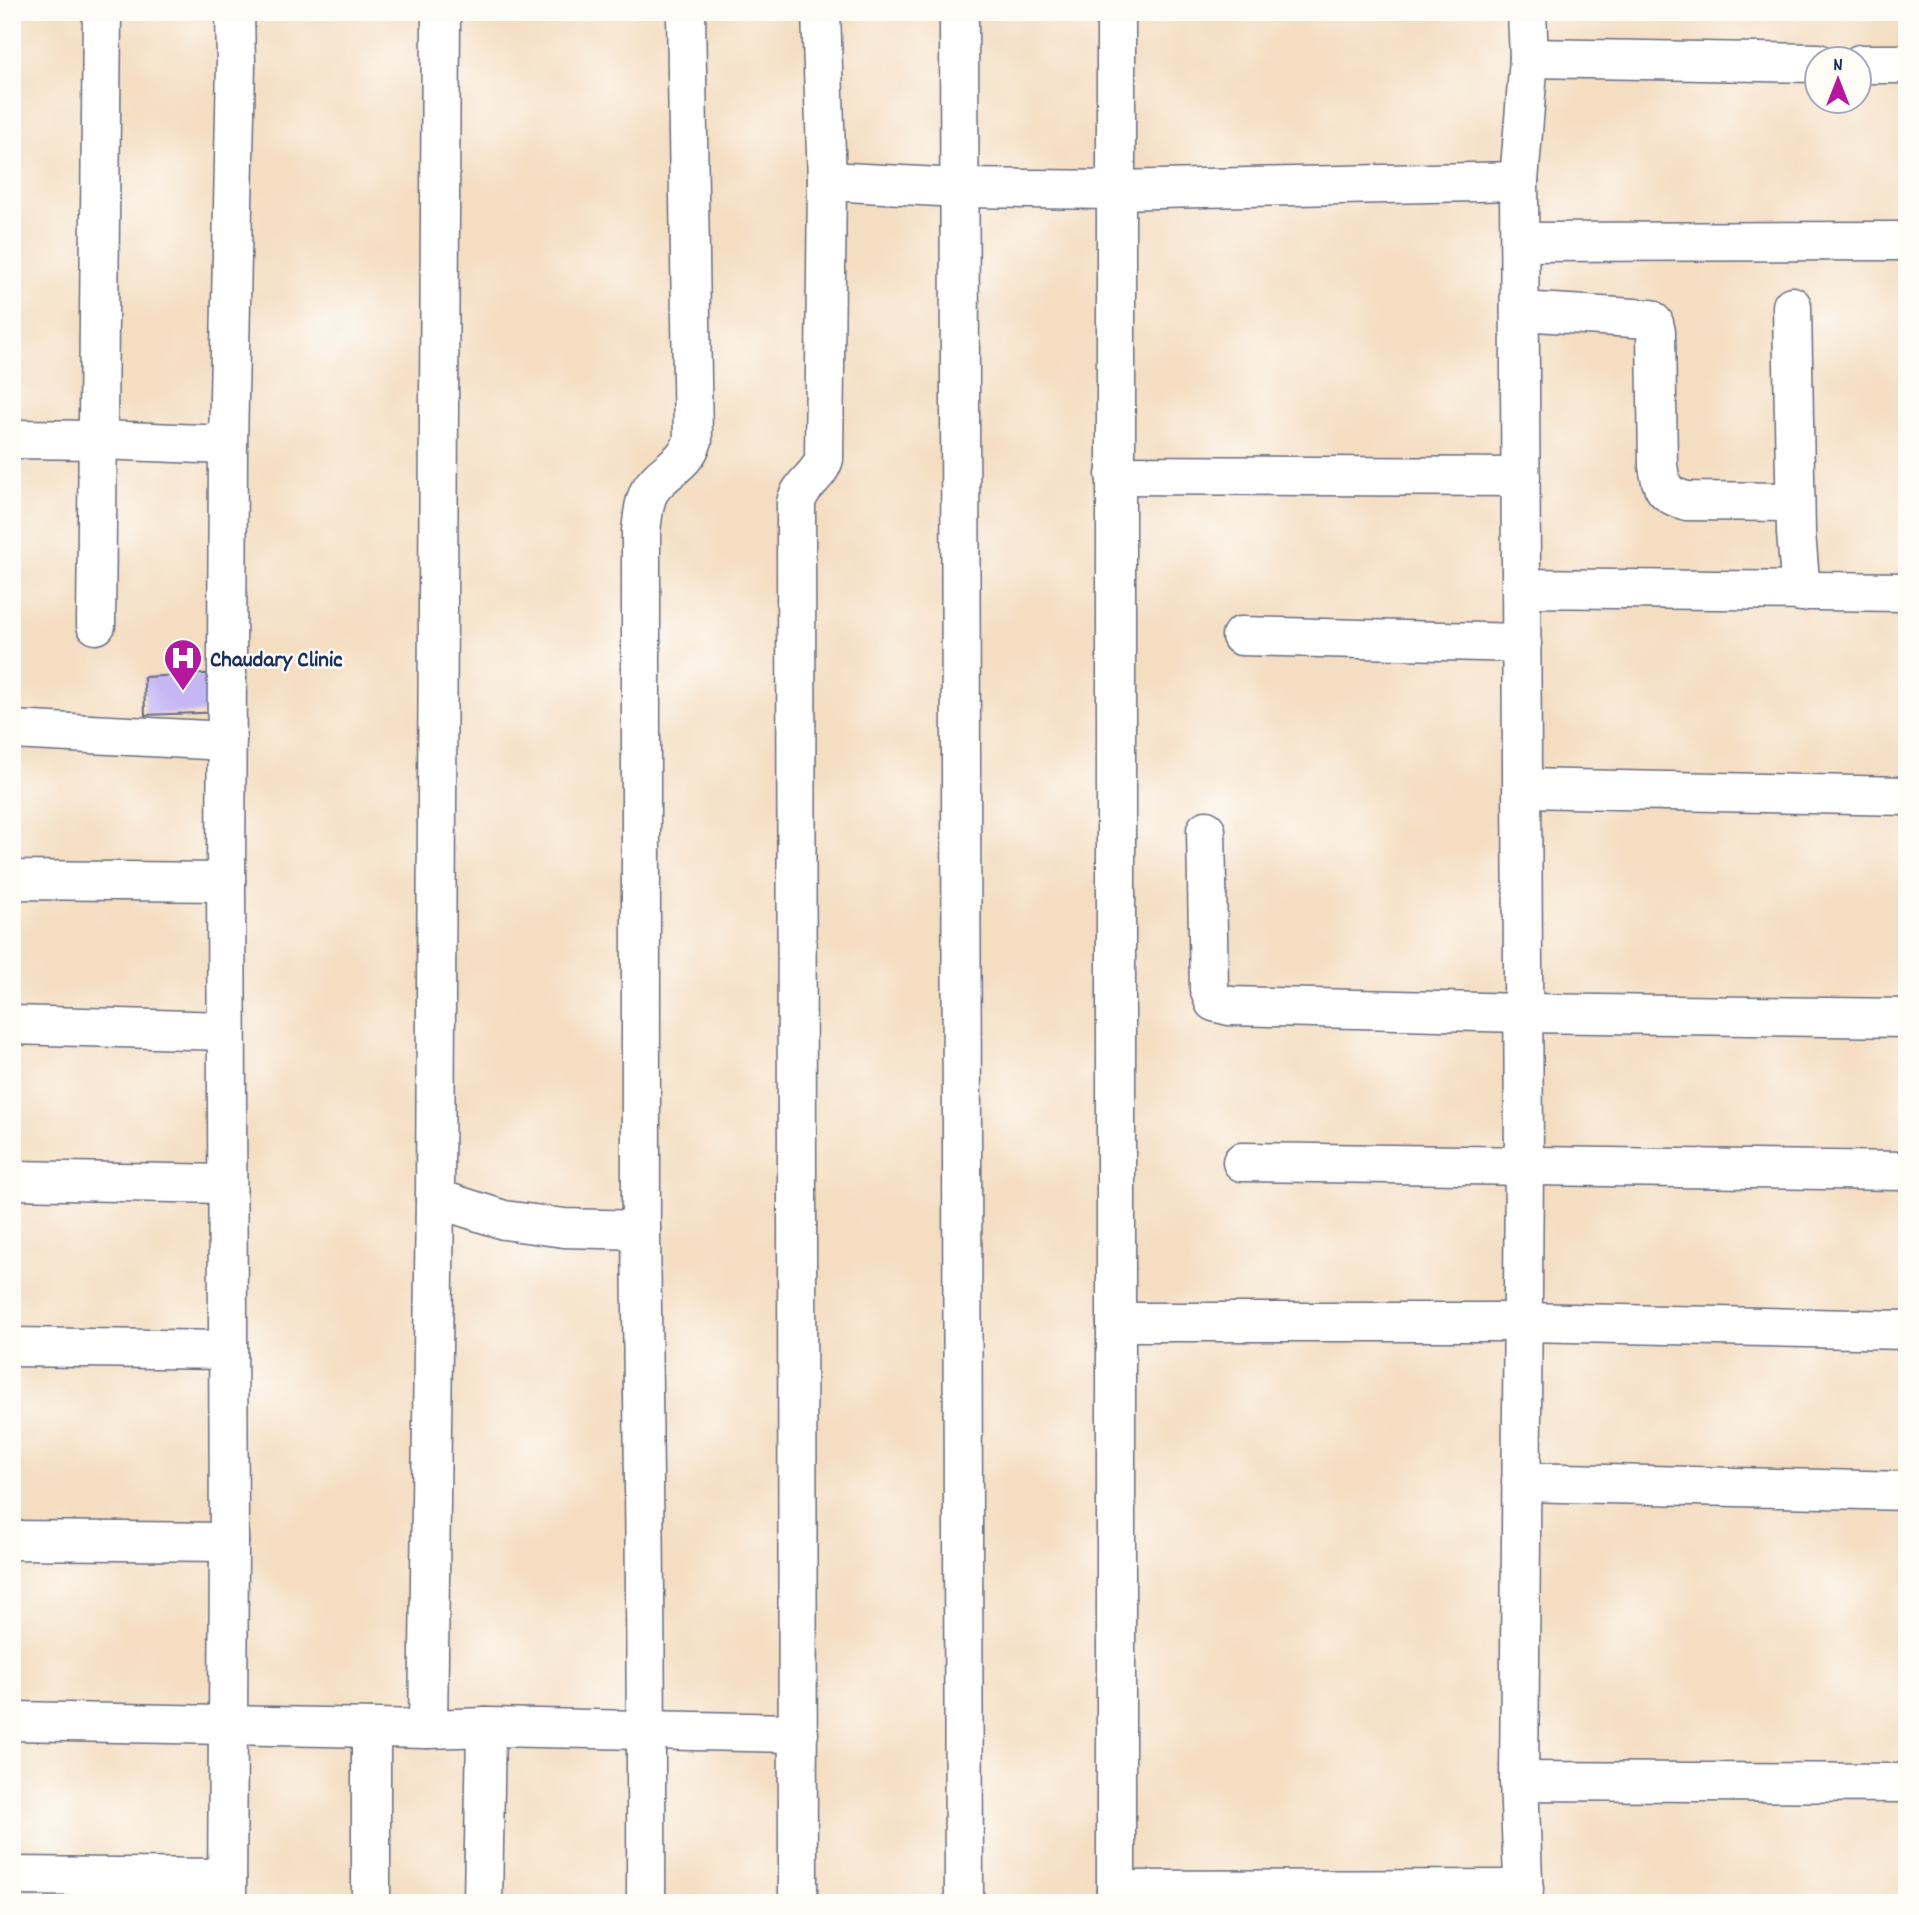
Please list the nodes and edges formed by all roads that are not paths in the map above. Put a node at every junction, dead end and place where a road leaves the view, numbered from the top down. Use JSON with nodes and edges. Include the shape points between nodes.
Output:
{"nodes":[{"id":1,"x":102,"y":12,"type":"edge"},
{"id":2,"x":235,"y":12,"type":"edge"},
{"id":3,"x":441,"y":12,"type":"edge"},
{"id":4,"x":686,"y":12,"type":"edge"},
{"id":5,"x":821,"y":12,"type":"edge"},
{"id":6,"x":959,"y":12,"type":"edge"},
{"id":7,"x":1116,"y":12,"type":"edge"},
{"id":8,"x":1527,"y":12,"type":"edge"},
{"id":9,"x":1529,"y":58,"type":"junction"},
{"id":10,"x":1804,"y":63,"type":"edge"},
{"id":11,"x":1874,"y":64,"type":"edge"},
{"id":12,"x":1907,"y":64,"type":"edge"},
{"id":13,"x":827,"y":181,"type":"junction"},
{"id":14,"x":1520,"y":181,"type":"junction"},
{"id":15,"x":959,"y":188,"type":"junction"},
{"id":16,"x":1115,"y":190,"type":"junction"},
{"id":17,"x":1907,"y":241,"type":"edge"},
{"id":18,"x":1520,"y":242,"type":"junction"},
{"id":19,"x":1792,"y":306,"type":"dead end"},
{"id":20,"x":1520,"y":311,"type":"junction"},
{"id":21,"x":12,"y":439,"type":"edge"},
{"id":22,"x":99,"y":440,"type":"junction"},
{"id":23,"x":228,"y":445,"type":"junction"},
{"id":24,"x":1115,"y":475,"type":"junction"},
{"id":25,"x":1521,"y":477,"type":"junction"},
{"id":26,"x":1795,"y":502,"type":"junction"},
{"id":27,"x":1522,"y":588,"type":"junction"},
{"id":28,"x":1801,"y":592,"type":"junction"},
{"id":29,"x":1907,"y":592,"type":"edge"},
{"id":30,"x":96,"y":625,"type":"dead end"},
{"id":31,"x":1241,"y":636,"type":"dead end"},
{"id":32,"x":1522,"y":643,"type":"junction"},
{"id":33,"x":12,"y":730,"type":"edge"},
{"id":34,"x":227,"y":741,"type":"junction"},
{"id":35,"x":1523,"y":788,"type":"junction"},
{"id":36,"x":1907,"y":796,"type":"edge"},
{"id":37,"x":1206,"y":830,"type":"dead end"},
{"id":38,"x":12,"y":880,"type":"edge"},
{"id":39,"x":226,"y":882,"type":"junction"},
{"id":40,"x":1523,"y":1013,"type":"junction"},
{"id":41,"x":1907,"y":1018,"type":"edge"},
{"id":42,"x":12,"y":1025,"type":"edge"},
{"id":43,"x":226,"y":1031,"type":"junction"},
{"id":44,"x":1242,"y":1162,"type":"dead end"},
{"id":45,"x":1524,"y":1165,"type":"junction"},
{"id":46,"x":1907,"y":1171,"type":"edge"},
{"id":47,"x":12,"y":1180,"type":"edge"},
{"id":48,"x":226,"y":1184,"type":"junction"},
{"id":49,"x":435,"y":1198,"type":"junction"},
{"id":50,"x":641,"y":1230,"type":"junction"},
{"id":51,"x":1116,"y":1322,"type":"junction"},
{"id":52,"x":1523,"y":1322,"type":"junction"},
{"id":53,"x":1907,"y":1330,"type":"edge"},
{"id":54,"x":12,"y":1347,"type":"edge"},
{"id":55,"x":227,"y":1350,"type":"junction"},
{"id":56,"x":1521,"y":1482,"type":"junction"},
{"id":57,"x":1907,"y":1491,"type":"edge"},
{"id":58,"x":12,"y":1540,"type":"edge"},
{"id":59,"x":229,"y":1542,"type":"junction"},
{"id":60,"x":12,"y":1721,"type":"edge"},
{"id":61,"x":227,"y":1725,"type":"junction"},
{"id":62,"x":486,"y":1727,"type":"junction"},
{"id":63,"x":371,"y":1728,"type":"junction"},
{"id":64,"x":428,"y":1729,"type":"junction"},
{"id":65,"x":647,"y":1731,"type":"junction"},
{"id":66,"x":799,"y":1733,"type":"junction"},
{"id":67,"x":1519,"y":1781,"type":"junction"},
{"id":68,"x":1907,"y":1783,"type":"edge"},
{"id":69,"x":12,"y":1876,"type":"edge"},
{"id":70,"x":227,"y":1891,"type":"edge"},
{"id":71,"x":1524,"y":1896,"type":"edge"},
{"id":72,"x":1116,"y":1897,"type":"edge"},
{"id":73,"x":371,"y":1903,"type":"edge"},
{"id":74,"x":483,"y":1903,"type":"edge"},
{"id":75,"x":646,"y":1903,"type":"edge"},
{"id":76,"x":798,"y":1903,"type":"edge"},
{"id":77,"x":964,"y":1903,"type":"edge"}],
"edges":[{"from":1,"to":22,"type":"street"},
{"from":2,"to":23,"type":"street"},
{"from":3,"to":49,"type":"street"},
{"from":4,"to":50,"type":"street","via":[[693,440],[682,462],[650,491],[641,531]]},
{"from":5,"to":13,"type":"street"},
{"from":6,"to":15,"type":"street"},
{"from":7,"to":16,"type":"street"},
{"from":8,"to":9,"type":"street"},
{"from":9,"to":10,"type":"street"},
{"from":9,"to":14,"type":"street"},
{"from":11,"to":12,"type":"street"},
{"from":13,"to":15,"type":"street"},
{"from":13,"to":66,"type":"street","via":[[824,459],[796,503]]},
{"from":14,"to":16,"type":"street"},
{"from":14,"to":18,"type":"street"},
{"from":15,"to":16,"type":"street"},
{"from":15,"to":77,"type":"street"},
{"from":16,"to":24,"type":"street"},
{"from":17,"to":18,"type":"street"},
{"from":18,"to":20,"type":"street"},
{"from":19,"to":26,"type":"street"},
{"from":20,"to":25,"type":"street"},
{"from":20,"to":26,"type":"street","via":[[1650,319],[1656,332],[1661,485],[1671,496],[1687,501]]},
{"from":21,"to":22,"type":"street"},
{"from":22,"to":23,"type":"street"},
{"from":22,"to":30,"type":"street"},
{"from":23,"to":34,"type":"street"},
{"from":24,"to":25,"type":"street"},
{"from":24,"to":51,"type":"street"},
{"from":25,"to":27,"type":"street"},
{"from":26,"to":28,"type":"street"},
{"from":27,"to":28,"type":"street"},
{"from":27,"to":32,"type":"street"},
{"from":28,"to":29,"type":"street"},
{"from":31,"to":32,"type":"street"},
{"from":32,"to":35,"type":"street"},
{"from":33,"to":34,"type":"street"},
{"from":34,"to":39,"type":"street"},
{"from":35,"to":36,"type":"street"},
{"from":35,"to":40,"type":"street"},
{"from":37,"to":40,"type":"street","via":[[1209,989],[1214,1002]]},
{"from":38,"to":39,"type":"street"},
{"from":39,"to":43,"type":"street"},
{"from":40,"to":41,"type":"street"},
{"from":40,"to":45,"type":"street"},
{"from":42,"to":43,"type":"street"},
{"from":43,"to":48,"type":"street"},
{"from":44,"to":45,"type":"street"},
{"from":45,"to":46,"type":"street"},
{"from":45,"to":52,"type":"street"},
{"from":47,"to":48,"type":"street"},
{"from":48,"to":55,"type":"street"},
{"from":49,"to":50,"type":"street","via":[[504,1220],[564,1228]]},
{"from":49,"to":64,"type":"street"},
{"from":50,"to":65,"type":"street"},
{"from":51,"to":52,"type":"street"},
{"from":51,"to":72,"type":"street"},
{"from":52,"to":53,"type":"street"},
{"from":52,"to":56,"type":"street"},
{"from":54,"to":55,"type":"street"},
{"from":55,"to":59,"type":"street"},
{"from":56,"to":57,"type":"street"},
{"from":56,"to":67,"type":"street"},
{"from":58,"to":59,"type":"street"},
{"from":59,"to":61,"type":"street"},
{"from":60,"to":61,"type":"street"},
{"from":61,"to":63,"type":"street"},
{"from":61,"to":70,"type":"street"},
{"from":62,"to":64,"type":"street"},
{"from":62,"to":65,"type":"street"},
{"from":62,"to":74,"type":"street"},
{"from":63,"to":64,"type":"street"},
{"from":63,"to":73,"type":"street"},
{"from":65,"to":66,"type":"street"},
{"from":65,"to":75,"type":"street"},
{"from":66,"to":76,"type":"street"},
{"from":67,"to":68,"type":"street"},
{"from":67,"to":71,"type":"street"},
{"from":69,"to":70,"type":"street"},
{"from":71,"to":72,"type":"street"}]}
